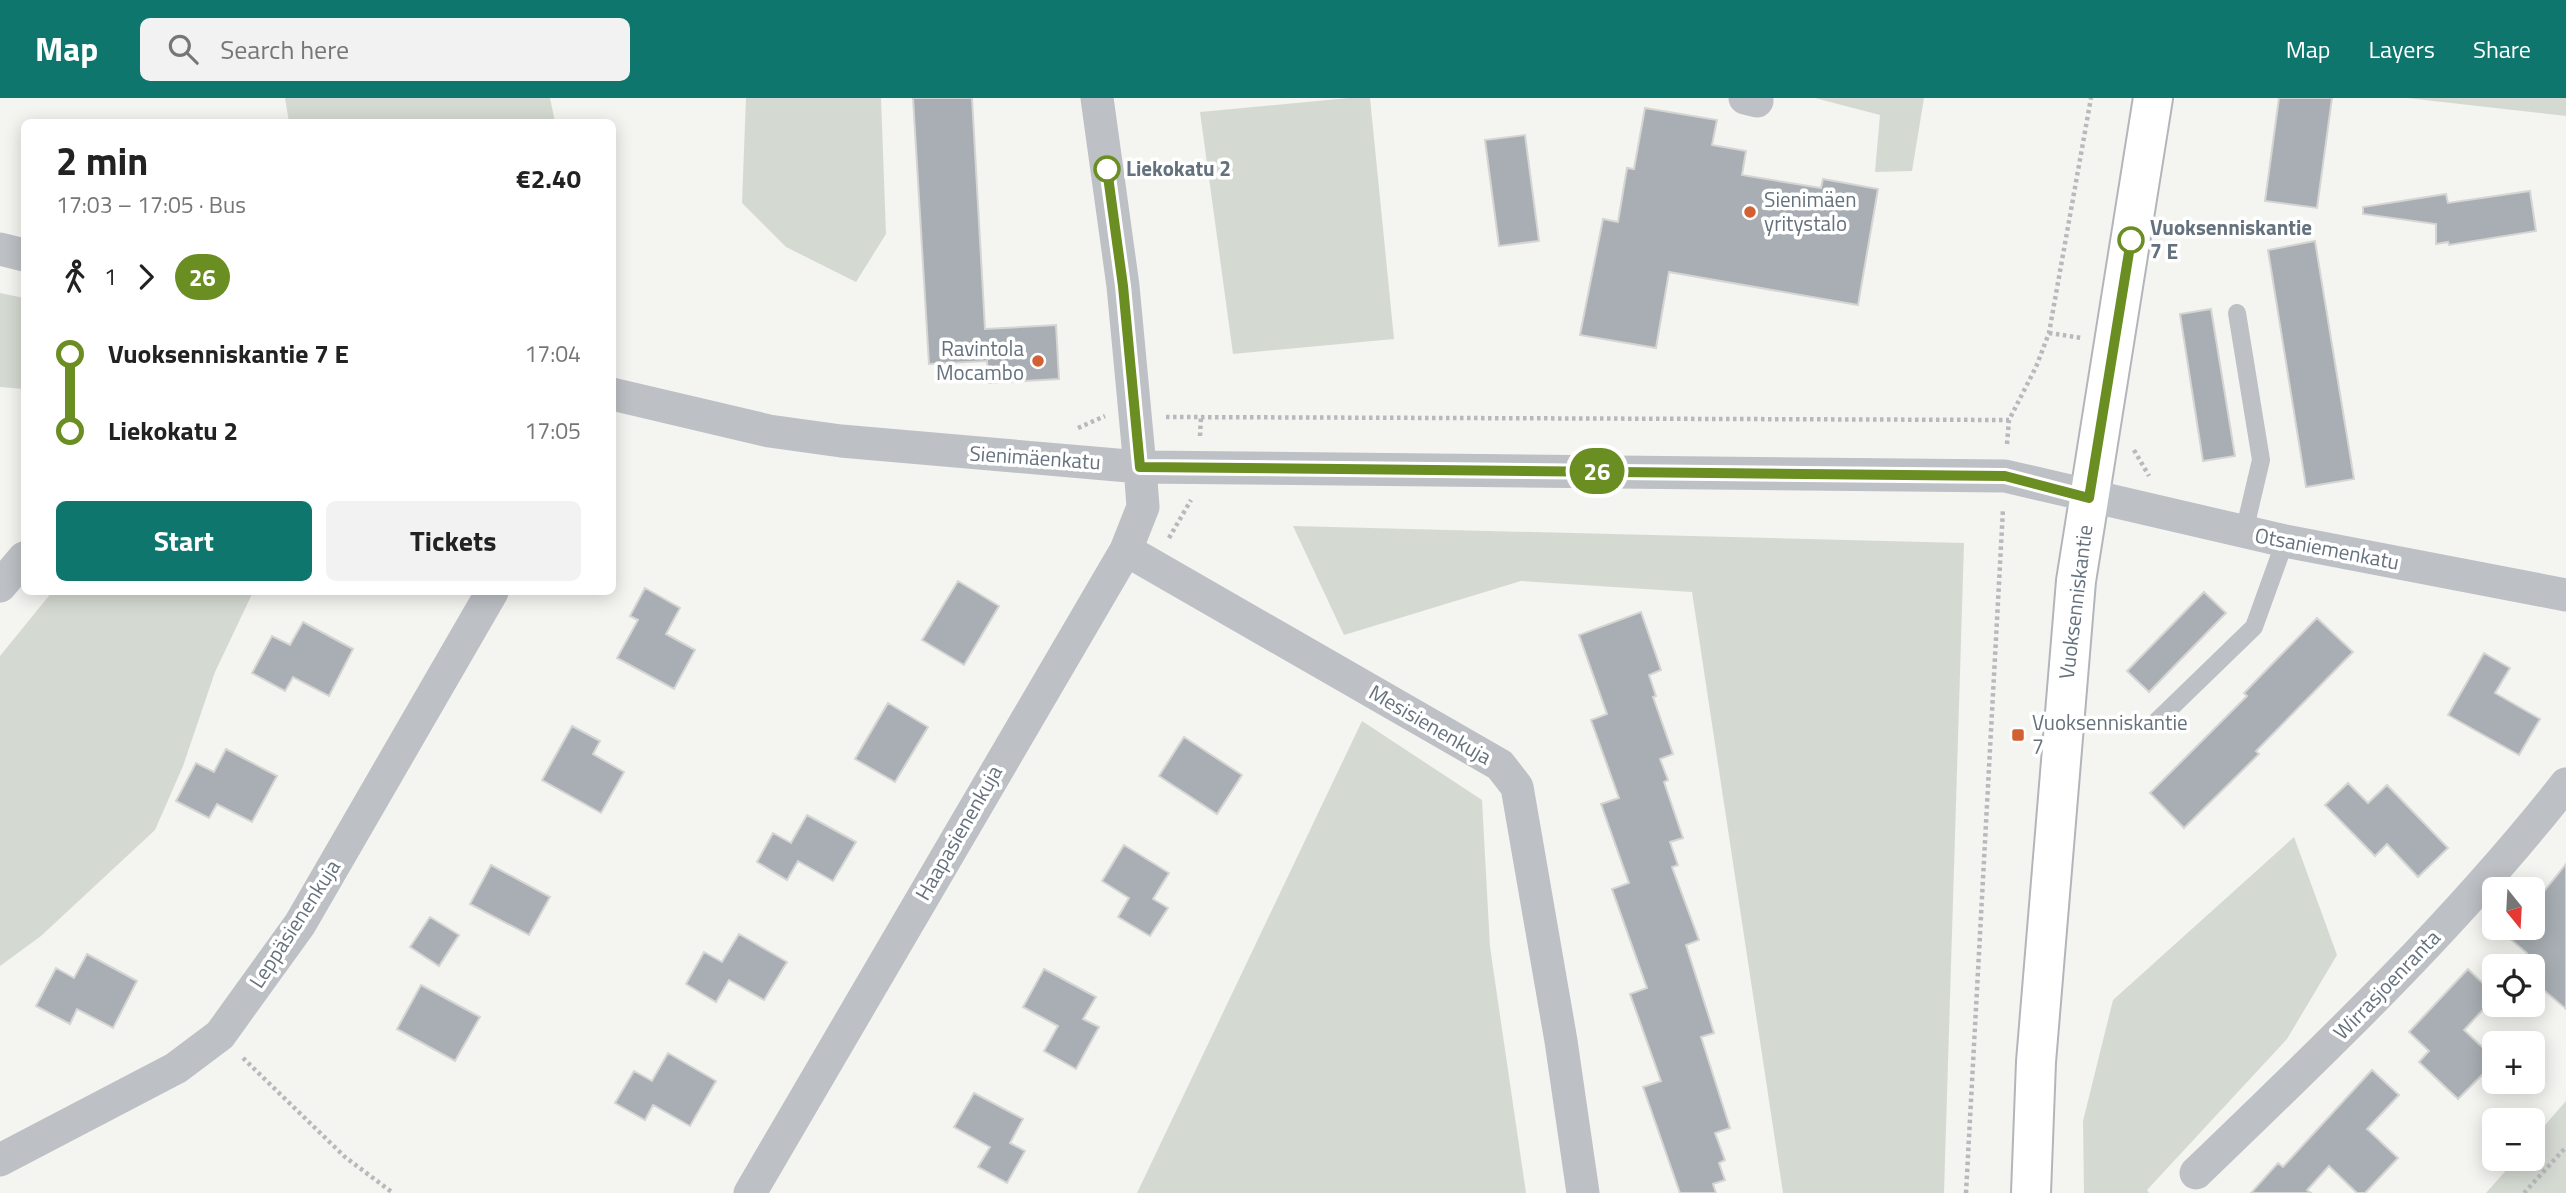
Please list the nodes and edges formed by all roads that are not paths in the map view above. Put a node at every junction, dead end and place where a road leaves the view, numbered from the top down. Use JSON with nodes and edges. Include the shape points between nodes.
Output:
{"nodes":[{"id":1,"x":1097,"y":98,"type":"edge"},
{"id":2,"x":2153,"y":98,"type":"edge"},
{"id":3,"x":0,"y":249,"type":"edge"},
{"id":4,"x":21,"y":254,"type":"edge"},
{"id":5,"x":2237,"y":313,"type":"dead end"},
{"id":6,"x":616,"y":395,"type":"edge"},
{"id":7,"x":1140,"y":467,"type":"junction"},
{"id":8,"x":2089,"y":498,"type":"junction"},
{"id":9,"x":2244,"y":532,"type":"junction"},
{"id":10,"x":2285,"y":541,"type":"junction"},
{"id":11,"x":1126,"y":550,"type":"junction"},
{"id":12,"x":21,"y":562,"type":"edge"},
{"id":13,"x":0,"y":586,"type":"edge"},
{"id":14,"x":490,"y":595,"type":"edge"},
{"id":15,"x":2566,"y":596,"type":"edge"},
{"id":16,"x":2157,"y":721,"type":"dead end"},
{"id":17,"x":2566,"y":785,"type":"edge"},
{"id":18,"x":0,"y":1160,"type":"edge"},
{"id":19,"x":2196,"y":1173,"type":"dead end"},
{"id":20,"x":750,"y":1193,"type":"edge"},
{"id":21,"x":1583,"y":1193,"type":"edge"},
{"id":22,"x":2031,"y":1193,"type":"edge"}],
"edges":[{"from":1,"to":7,"type":"street","name":"Haapasienenkuja","via":[[1123,286],[1120,416]]},
{"from":2,"to":8,"type":"street","name":"Vuoksenniskantie"},
{"from":3,"to":4,"type":"street"},
{"from":5,"to":9,"type":"lane","via":[[2261,460]]},
{"from":6,"to":7,"type":"street","name":"Sienimäenkatu","via":[[769,431],[829,440]]},
{"from":7,"to":8,"type":"street","name":"Sienimäenkatu","via":[[2005,476]]},
{"from":7,"to":11,"type":"street","name":"Haapasienenkuja","via":[[1143,507]]},
{"from":8,"to":9,"type":"street","name":"Otsaniemenkatu"},
{"from":8,"to":22,"type":"street","name":"Vuoksenniskantie","via":[[2076,581],[2054,821]]},
{"from":9,"to":10,"type":"street","name":"Otsaniemenkatu"},
{"from":10,"to":15,"type":"street","name":"Otsaniemenkatu"},
{"from":10,"to":16,"type":"lane","via":[[2254,627]]},
{"from":11,"to":20,"type":"street","name":"Haapasienenkuja"},
{"from":11,"to":21,"type":"street","name":"Mesisienenkuja","via":[[1500,765],[1517,787]]},
{"from":12,"to":13,"type":"street"},
{"from":14,"to":18,"type":"street","name":"Leppäsienenkuja","via":[[300,924],[220,1035],[176,1068]]},
{"from":17,"to":19,"type":"street","name":"Wirrasjoenranta","via":[[2440,931]]}]}
